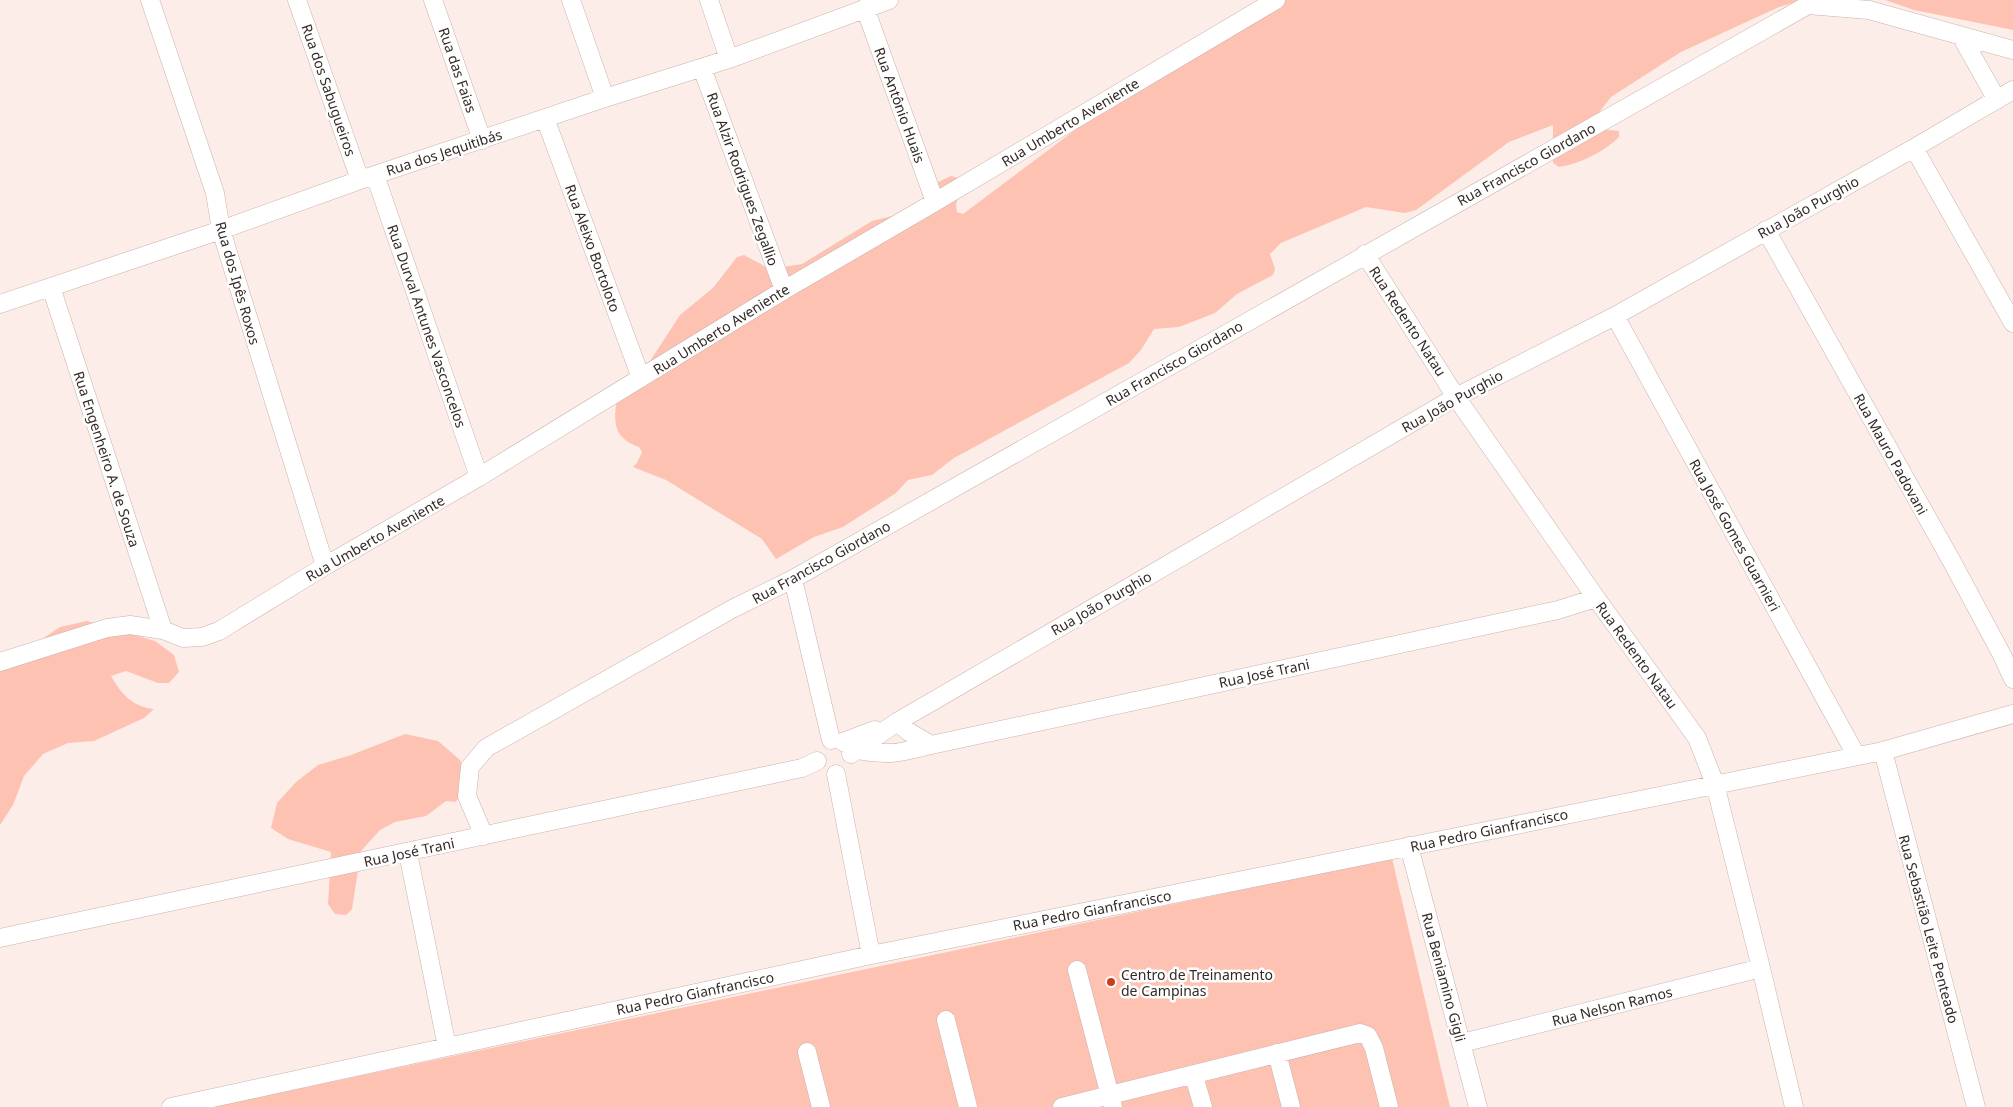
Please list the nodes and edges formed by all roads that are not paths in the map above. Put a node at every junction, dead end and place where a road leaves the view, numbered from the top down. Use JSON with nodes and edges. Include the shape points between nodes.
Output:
{"nodes":[{"id":1,"x":150,"y":0,"type":"edge"},
{"id":2,"x":297,"y":0,"type":"edge"},
{"id":3,"x":434,"y":0,"type":"edge"},
{"id":4,"x":571,"y":0,"type":"edge"},
{"id":5,"x":708,"y":0,"type":"edge"},
{"id":6,"x":889,"y":0,"type":"edge"},
{"id":7,"x":1276,"y":0,"type":"edge"},
{"id":8,"x":854,"y":7,"type":"edge"},
{"id":9,"x":1961,"y":36,"type":"junction"},
{"id":10,"x":2013,"y":50,"type":"edge"},
{"id":11,"x":729,"y":59,"type":"junction"},
{"id":12,"x":702,"y":68,"type":"junction"},
{"id":13,"x":2013,"y":90,"type":"edge"},
{"id":14,"x":605,"y":98,"type":"junction"},
{"id":15,"x":1997,"y":100,"type":"junction"},
{"id":16,"x":546,"y":118,"type":"junction"},
{"id":17,"x":482,"y":140,"type":"junction"},
{"id":18,"x":1914,"y":148,"type":"junction"},
{"id":19,"x":368,"y":177,"type":"junction"},
{"id":20,"x":935,"y":202,"type":"junction"},
{"id":21,"x":221,"y":230,"type":"junction"},
{"id":22,"x":1766,"y":230,"type":"junction"},
{"id":23,"x":1366,"y":254,"type":"junction"},
{"id":24,"x":51,"y":287,"type":"junction"},
{"id":25,"x":784,"y":290,"type":"junction"},
{"id":26,"x":0,"y":304,"type":"edge"},
{"id":27,"x":1615,"y":316,"type":"junction"},
{"id":28,"x":2013,"y":323,"type":"edge"},
{"id":29,"x":641,"y":378,"type":"junction"},
{"id":30,"x":1456,"y":397,"type":"junction"},
{"id":31,"x":479,"y":477,"type":"junction"},
{"id":32,"x":325,"y":566,"type":"junction"},
{"id":33,"x":793,"y":579,"type":"junction"},
{"id":34,"x":1596,"y":598,"type":"junction"},
{"id":35,"x":163,"y":630,"type":"junction"},
{"id":36,"x":0,"y":662,"type":"edge"},
{"id":37,"x":2013,"y":679,"type":"edge"},
{"id":38,"x":2013,"y":714,"type":"edge"},
{"id":39,"x":897,"y":722,"type":"junction"},
{"id":40,"x":932,"y":745,"type":"junction"},
{"id":41,"x":846,"y":746,"type":"junction"},
{"id":42,"x":1882,"y":751,"type":"junction"},
{"id":43,"x":1856,"y":755,"type":"junction"},
{"id":44,"x":817,"y":761,"type":"junction"},
{"id":45,"x":836,"y":774,"type":"junction"},
{"id":46,"x":1714,"y":784,"type":"junction"},
{"id":47,"x":484,"y":836,"type":"junction"},
{"id":48,"x":1409,"y":846,"type":"junction"},
{"id":49,"x":408,"y":853,"type":"junction"},
{"id":50,"x":0,"y":938,"type":"edge"},
{"id":51,"x":871,"y":954,"type":"junction"},
{"id":52,"x":1761,"y":968,"type":"junction"},
{"id":53,"x":1077,"y":970,"type":"dead end"},
{"id":54,"x":946,"y":1020,"type":"dead end"},
{"id":55,"x":1462,"y":1044,"type":"junction"},
{"id":56,"x":447,"y":1047,"type":"junction"},
{"id":57,"x":807,"y":1052,"type":"dead end"},
{"id":58,"x":1277,"y":1053,"type":"junction"},
{"id":59,"x":1194,"y":1076,"type":"junction"},
{"id":60,"x":1112,"y":1101,"type":"edge"},
{"id":61,"x":170,"y":1107,"type":"edge"},
{"id":62,"x":821,"y":1107,"type":"edge"},
{"id":63,"x":968,"y":1107,"type":"edge"},
{"id":64,"x":1062,"y":1107,"type":"edge"},
{"id":65,"x":1202,"y":1107,"type":"edge"},
{"id":66,"x":1292,"y":1107,"type":"edge"},
{"id":67,"x":1389,"y":1107,"type":"edge"},
{"id":68,"x":1478,"y":1107,"type":"edge"},
{"id":69,"x":1794,"y":1107,"type":"edge"},
{"id":70,"x":1976,"y":1107,"type":"edge"}],
"edges":[{"from":1,"to":21,"type":"street","name":"Rua dos Ipês Roxos","via":[[215,193]]},
{"from":2,"to":19,"type":"street","name":"Rua dos Sabugueiros"},
{"from":3,"to":17,"type":"street","name":"Rua das Faias"},
{"from":4,"to":14,"type":"street"},
{"from":5,"to":11,"type":"street"},
{"from":6,"to":8,"type":"street","name":"Rua dos Jequitibás"},
{"from":7,"to":20,"type":"street","name":"Rua Umberto Aveniente"},
{"from":8,"to":11,"type":"street","name":"Rua dos Jequitibás"},
{"from":8,"to":20,"type":"street","name":"Rua Antônio Huais"},
{"from":9,"to":10,"type":"street","name":"Rua Francisco Giordano"},
{"from":9,"to":15,"type":"street"},
{"from":9,"to":23,"type":"street","name":"Rua Francisco Giordano","via":[[1869,10],[1808,5]]},
{"from":11,"to":12,"type":"street","name":"Rua dos Jequitibás"},
{"from":12,"to":14,"type":"street","name":"Rua dos Jequitibás"},
{"from":12,"to":25,"type":"street","name":"Rua Alzir Rodrigues Zegallio"},
{"from":13,"to":15,"type":"street","name":"Rua João Purghio"},
{"from":14,"to":16,"type":"street","name":"Rua dos Jequitibás"},
{"from":15,"to":18,"type":"street","name":"Rua João Purghio"},
{"from":16,"to":17,"type":"street","name":"Rua dos Jequitibás"},
{"from":16,"to":29,"type":"street","name":"Rua Aleixo Bortoloto"},
{"from":17,"to":19,"type":"street","name":"Rua dos Jequitibás"},
{"from":18,"to":22,"type":"street","name":"Rua João Purghio"},
{"from":18,"to":28,"type":"street"},
{"from":19,"to":21,"type":"street","name":"Rua dos Jequitibás"},
{"from":19,"to":31,"type":"street","name":"Rua Durval Antunes Vasconcelos"},
{"from":20,"to":25,"type":"street","name":"Rua Umberto Aveniente"},
{"from":21,"to":24,"type":"street","name":"Rua dos Jequitibás"},
{"from":21,"to":32,"type":"street","name":"Rua dos Ipês Roxos"},
{"from":22,"to":27,"type":"street","name":"Rua João Purghio"},
{"from":22,"to":37,"type":"street","name":"Rua Mauro Padovani","via":[[1951,560]]},
{"from":23,"to":30,"type":"street","name":"Rua Redento Natau"},
{"from":23,"to":33,"type":"street","name":"Rua Francisco Giordano"},
{"from":24,"to":26,"type":"street","name":"Rua dos Jequitibás"},
{"from":24,"to":35,"type":"street","name":"Rua Engenheiro A. de Souza"},
{"from":25,"to":29,"type":"street","name":"Rua Umberto Aveniente"},
{"from":27,"to":30,"type":"street","name":"Rua João Purghio"},
{"from":27,"to":43,"type":"street","name":"Rua José Gomes Guarnieri"},
{"from":29,"to":31,"type":"street","name":"Rua Umberto Aveniente"},
{"from":30,"to":34,"type":"street","name":"Rua Redento Natau"},
{"from":30,"to":39,"type":"street","name":"Rua João Purghio"},
{"from":31,"to":32,"type":"street","name":"Rua Umberto Aveniente"},
{"from":32,"to":35,"type":"street","name":"Rua Umberto Aveniente","via":[[219,631],[202,637],[183,638]]},
{"from":33,"to":41,"type":"street"},
{"from":33,"to":47,"type":"street","name":"Rua Francisco Giordano","via":[[732,609],[486,748],[470,767],[467,796]]},
{"from":34,"to":40,"type":"street","name":"Rua José Trani","via":[[1558,610]]},
{"from":34,"to":46,"type":"street","name":"Rua Redento Natau","via":[[1697,738]]},
{"from":35,"to":36,"type":"street","name":"Rua Umberto Aveniente","via":[[130,625],[107,628]]},
{"from":38,"to":42,"type":"street","name":"Rua Pedro Gianfrancisco"},
{"from":39,"to":40,"type":"street"},
{"from":39,"to":41,"type":"street","name":"Rua João Purghio"},
{"from":40,"to":41,"type":"street","name":"Rua José Trani","via":[[898,754],[880,754]]},
{"from":41,"to":44,"type":"street","via":[[820,746]]},
{"from":41,"to":45,"type":"street","via":[[851,760],[846,769]]},
{"from":42,"to":43,"type":"street","name":"Rua Pedro Gianfrancisco"},
{"from":42,"to":70,"type":"street","name":"Rua Sebastião Leite Penteado"},
{"from":43,"to":46,"type":"street","name":"Rua Pedro Gianfrancisco"},
{"from":44,"to":45,"type":"street","via":[[822,770]]},
{"from":44,"to":47,"type":"street","name":"Rua José Trani","via":[[802,768]]},
{"from":45,"to":51,"type":"street"},
{"from":46,"to":48,"type":"street","name":"Rua Pedro Gianfrancisco"},
{"from":46,"to":52,"type":"street","name":"Rua Redento Natau"},
{"from":47,"to":49,"type":"street","name":"Rua José Trani"},
{"from":48,"to":51,"type":"street","name":"Rua Pedro Gianfrancisco"},
{"from":48,"to":55,"type":"street","name":"Rua Beniamino Gigli"},
{"from":49,"to":50,"type":"street","name":"Rua José Trani"},
{"from":49,"to":56,"type":"street"},
{"from":51,"to":56,"type":"street","name":"Rua Pedro Gianfrancisco"},
{"from":52,"to":55,"type":"street","name":"Rua Nelson Ramos"},
{"from":52,"to":69,"type":"street","name":"Rua Redento Natau"},
{"from":53,"to":60,"type":"street"},
{"from":54,"to":63,"type":"street"},
{"from":55,"to":68,"type":"street","name":"Rua Beniamino Gigli"},
{"from":56,"to":61,"type":"street","name":"Rua Pedro Gianfrancisco"},
{"from":57,"to":62,"type":"street"},
{"from":58,"to":59,"type":"street"},
{"from":58,"to":66,"type":"street"},
{"from":58,"to":67,"type":"street","via":[[1360,1033],[1368,1036]]},
{"from":59,"to":60,"type":"street"},
{"from":59,"to":65,"type":"street"},
{"from":60,"to":64,"type":"street"}]}
